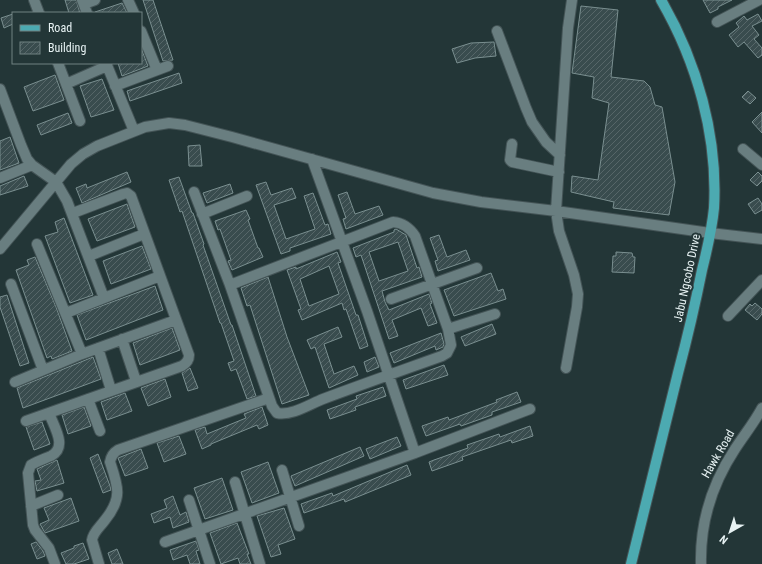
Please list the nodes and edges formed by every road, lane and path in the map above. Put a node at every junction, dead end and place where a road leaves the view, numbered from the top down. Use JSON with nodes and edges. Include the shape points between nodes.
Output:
{"nodes":[{"id":1,"x":34,"y":0,"type":"edge"},
{"id":2,"x":95,"y":0,"type":"edge"},
{"id":3,"x":128,"y":0,"type":"edge"},
{"id":4,"x":572,"y":0,"type":"edge"},
{"id":5,"x":661,"y":0,"type":"edge"},
{"id":6,"x":759,"y":0,"type":"edge"},
{"id":7,"x":84,"y":6,"type":"edge"},
{"id":8,"x":39,"y":12,"type":"edge"},
{"id":9,"x":134,"y":12,"type":"edge"},
{"id":10,"x":717,"y":22,"type":"dead end"},
{"id":11,"x":497,"y":31,"type":"dead end"},
{"id":12,"x":142,"y":32,"type":"edge"},
{"id":13,"x":58,"y":64,"type":"edge"},
{"id":14,"x":107,"y":65,"type":"edge"},
{"id":15,"x":168,"y":66,"type":"dead end"},
{"id":16,"x":157,"y":70,"type":"junction"},
{"id":17,"x":66,"y":84,"type":"junction"},
{"id":18,"x":115,"y":86,"type":"junction"},
{"id":19,"x":0,"y":89,"type":"edge"},
{"id":20,"x":80,"y":121,"type":"dead end"},
{"id":21,"x":134,"y":132,"type":"junction"},
{"id":22,"x":512,"y":144,"type":"dead end"},
{"id":23,"x":743,"y":149,"type":"dead end"},
{"id":24,"x":560,"y":155,"type":"junction"},
{"id":25,"x":312,"y":159,"type":"junction"},
{"id":26,"x":32,"y":165,"type":"junction"},
{"id":27,"x":762,"y":165,"type":"edge"},
{"id":28,"x":559,"y":172,"type":"junction"},
{"id":29,"x":0,"y":178,"type":"edge"},
{"id":30,"x":56,"y":182,"type":"junction"},
{"id":31,"x":194,"y":192,"type":"dead end"},
{"id":32,"x":247,"y":196,"type":"dead end"},
{"id":33,"x":556,"y":211,"type":"junction"},
{"id":34,"x":73,"y":213,"type":"junction"},
{"id":35,"x":202,"y":214,"type":"junction"},
{"id":36,"x":710,"y":233,"type":"junction"},
{"id":37,"x":144,"y":234,"type":"junction"},
{"id":38,"x":762,"y":238,"type":"edge"},
{"id":39,"x":342,"y":241,"type":"junction"},
{"id":40,"x":37,"y":244,"type":"dead end"},
{"id":41,"x":0,"y":249,"type":"edge"},
{"id":42,"x":89,"y":256,"type":"junction"},
{"id":43,"x":477,"y":268,"type":"dead end"},
{"id":44,"x":160,"y":276,"type":"junction"},
{"id":45,"x":762,"y":280,"type":"edge"},
{"id":46,"x":11,"y":284,"type":"dead end"},
{"id":47,"x":230,"y":284,"type":"junction"},
{"id":48,"x":432,"y":285,"type":"junction"},
{"id":49,"x":104,"y":298,"type":"junction"},
{"id":50,"x":392,"y":299,"type":"dead end"},
{"id":51,"x":66,"y":314,"type":"junction"},
{"id":52,"x":495,"y":314,"type":"dead end"},
{"id":53,"x":728,"y":316,"type":"dead end"},
{"id":54,"x":176,"y":320,"type":"junction"},
{"id":55,"x":448,"y":329,"type":"junction"},
{"id":56,"x":122,"y":339,"type":"junction"},
{"id":57,"x":98,"y":348,"type":"junction"},
{"id":58,"x":82,"y":354,"type":"junction"},
{"id":59,"x":566,"y":368,"type":"dead end"},
{"id":60,"x":43,"y":370,"type":"junction"},
{"id":61,"x":388,"y":375,"type":"junction"},
{"id":62,"x":136,"y":381,"type":"junction"},
{"id":63,"x":15,"y":382,"type":"dead end"},
{"id":64,"x":111,"y":390,"type":"junction"},
{"id":65,"x":269,"y":398,"type":"junction"},
{"id":66,"x":88,"y":399,"type":"junction"},
{"id":67,"x":762,"y":408,"type":"edge"},
{"id":68,"x":530,"y":409,"type":"dead end"},
{"id":69,"x":49,"y":414,"type":"junction"},
{"id":70,"x":26,"y":421,"type":"dead end"},
{"id":71,"x":100,"y":431,"type":"dead end"},
{"id":72,"x":415,"y":453,"type":"junction"},
{"id":73,"x":282,"y":470,"type":"dead end"},
{"id":74,"x":235,"y":482,"type":"dead end"},
{"id":75,"x":58,"y":495,"type":"dead end"},
{"id":76,"x":290,"y":498,"type":"junction"},
{"id":77,"x":189,"y":500,"type":"dead end"},
{"id":78,"x":31,"y":506,"type":"junction"},
{"id":79,"x":245,"y":514,"type":"junction"},
{"id":80,"x":299,"y":526,"type":"dead end"},
{"id":81,"x":198,"y":531,"type":"junction"},
{"id":82,"x":165,"y":542,"type":"dead end"},
{"id":83,"x":55,"y":564,"type":"edge"},
{"id":84,"x":99,"y":564,"type":"edge"},
{"id":85,"x":210,"y":564,"type":"edge"},
{"id":86,"x":260,"y":564,"type":"edge"},
{"id":87,"x":631,"y":564,"type":"edge"},
{"id":88,"x":701,"y":564,"type":"edge"}],
"edges":[{"from":1,"to":8,"type":"street"},
{"from":2,"to":7,"type":"street"},
{"from":3,"to":9,"type":"street"},
{"from":4,"to":24,"type":"street"},
{"from":5,"to":36,"type":"main road","name":"Jabu Ngcobo Drive","via":[[692,64],[707,119],[714,175],[714,208]]},
{"from":6,"to":10,"type":"street"},
{"from":11,"to":24,"type":"street","via":[[532,122],[546,142]]},
{"from":12,"to":16,"type":"street"},
{"from":13,"to":17,"type":"street"},
{"from":14,"to":17,"type":"street"},
{"from":14,"to":18,"type":"street"},
{"from":15,"to":16,"type":"street"},
{"from":16,"to":18,"type":"street"},
{"from":17,"to":20,"type":"street"},
{"from":18,"to":21,"type":"street"},
{"from":19,"to":26,"type":"street","via":[[21,145]]},
{"from":21,"to":25,"type":"street","via":[[156,124],[185,125]]},
{"from":21,"to":30,"type":"street","via":[[82,154]]},
{"from":22,"to":28,"type":"street","via":[[512,162]]},
{"from":23,"to":27,"type":"street"},
{"from":24,"to":28,"type":"street"},
{"from":25,"to":33,"type":"street","via":[[433,193]]},
{"from":25,"to":39,"type":"street"},
{"from":26,"to":29,"type":"street"},
{"from":26,"to":30,"type":"street"},
{"from":28,"to":33,"type":"street"},
{"from":30,"to":34,"type":"street"},
{"from":30,"to":41,"type":"street"},
{"from":31,"to":35,"type":"street"},
{"from":32,"to":35,"type":"street"},
{"from":33,"to":36,"type":"street"},
{"from":33,"to":59,"type":"street","via":[[559,231],[578,294]]},
{"from":34,"to":37,"type":"street","via":[[127,193],[133,199]]},
{"from":34,"to":42,"type":"street"},
{"from":35,"to":47,"type":"street"},
{"from":36,"to":38,"type":"street"},
{"from":36,"to":87,"type":"main road","name":"Jabu Ngcobo Drive"},
{"from":37,"to":42,"type":"street"},
{"from":37,"to":44,"type":"street"},
{"from":39,"to":47,"type":"street"},
{"from":39,"to":48,"type":"street","via":[[393,222],[399,223],[410,229],[415,236]]},
{"from":39,"to":61,"type":"street"},
{"from":40,"to":51,"type":"street"},
{"from":42,"to":49,"type":"street"},
{"from":43,"to":48,"type":"street"},
{"from":44,"to":49,"type":"street"},
{"from":44,"to":54,"type":"street"},
{"from":45,"to":53,"type":"street"},
{"from":46,"to":60,"type":"street"},
{"from":47,"to":65,"type":"street"},
{"from":48,"to":50,"type":"street"},
{"from":48,"to":55,"type":"street"},
{"from":49,"to":51,"type":"street"},
{"from":51,"to":58,"type":"street"},
{"from":52,"to":55,"type":"street"},
{"from":54,"to":56,"type":"street"},
{"from":54,"to":62,"type":"street","via":[[189,355],[188,362]]},
{"from":55,"to":61,"type":"street","via":[[451,345],[447,353]]},
{"from":56,"to":57,"type":"street"},
{"from":56,"to":62,"type":"street"},
{"from":57,"to":58,"type":"street"},
{"from":57,"to":64,"type":"street"},
{"from":58,"to":60,"type":"street"},
{"from":60,"to":63,"type":"street"},
{"from":61,"to":65,"type":"street","via":[[281,414],[274,411]]},
{"from":61,"to":72,"type":"street"},
{"from":62,"to":64,"type":"street"},
{"from":64,"to":66,"type":"street"},
{"from":65,"to":84,"type":"street","via":[[115,452],[110,462],[118,486],[116,500],[92,540]]},
{"from":66,"to":69,"type":"street"},
{"from":66,"to":71,"type":"street"},
{"from":67,"to":88,"type":"street","name":"Hawk Road","via":[[727,461],[714,486],[702,530]]},
{"from":68,"to":72,"type":"street"},
{"from":69,"to":70,"type":"street"},
{"from":69,"to":78,"type":"street","via":[[60,446],[55,453],[31,465],[28,473]]},
{"from":72,"to":76,"type":"street"},
{"from":73,"to":76,"type":"street"},
{"from":74,"to":79,"type":"street"},
{"from":75,"to":78,"type":"street"},
{"from":76,"to":79,"type":"street"},
{"from":76,"to":80,"type":"street"},
{"from":77,"to":81,"type":"street"},
{"from":78,"to":83,"type":"street","via":[[33,525],[47,544]]},
{"from":79,"to":81,"type":"street"},
{"from":79,"to":86,"type":"street"},
{"from":81,"to":82,"type":"street"},
{"from":81,"to":85,"type":"street"}]}
